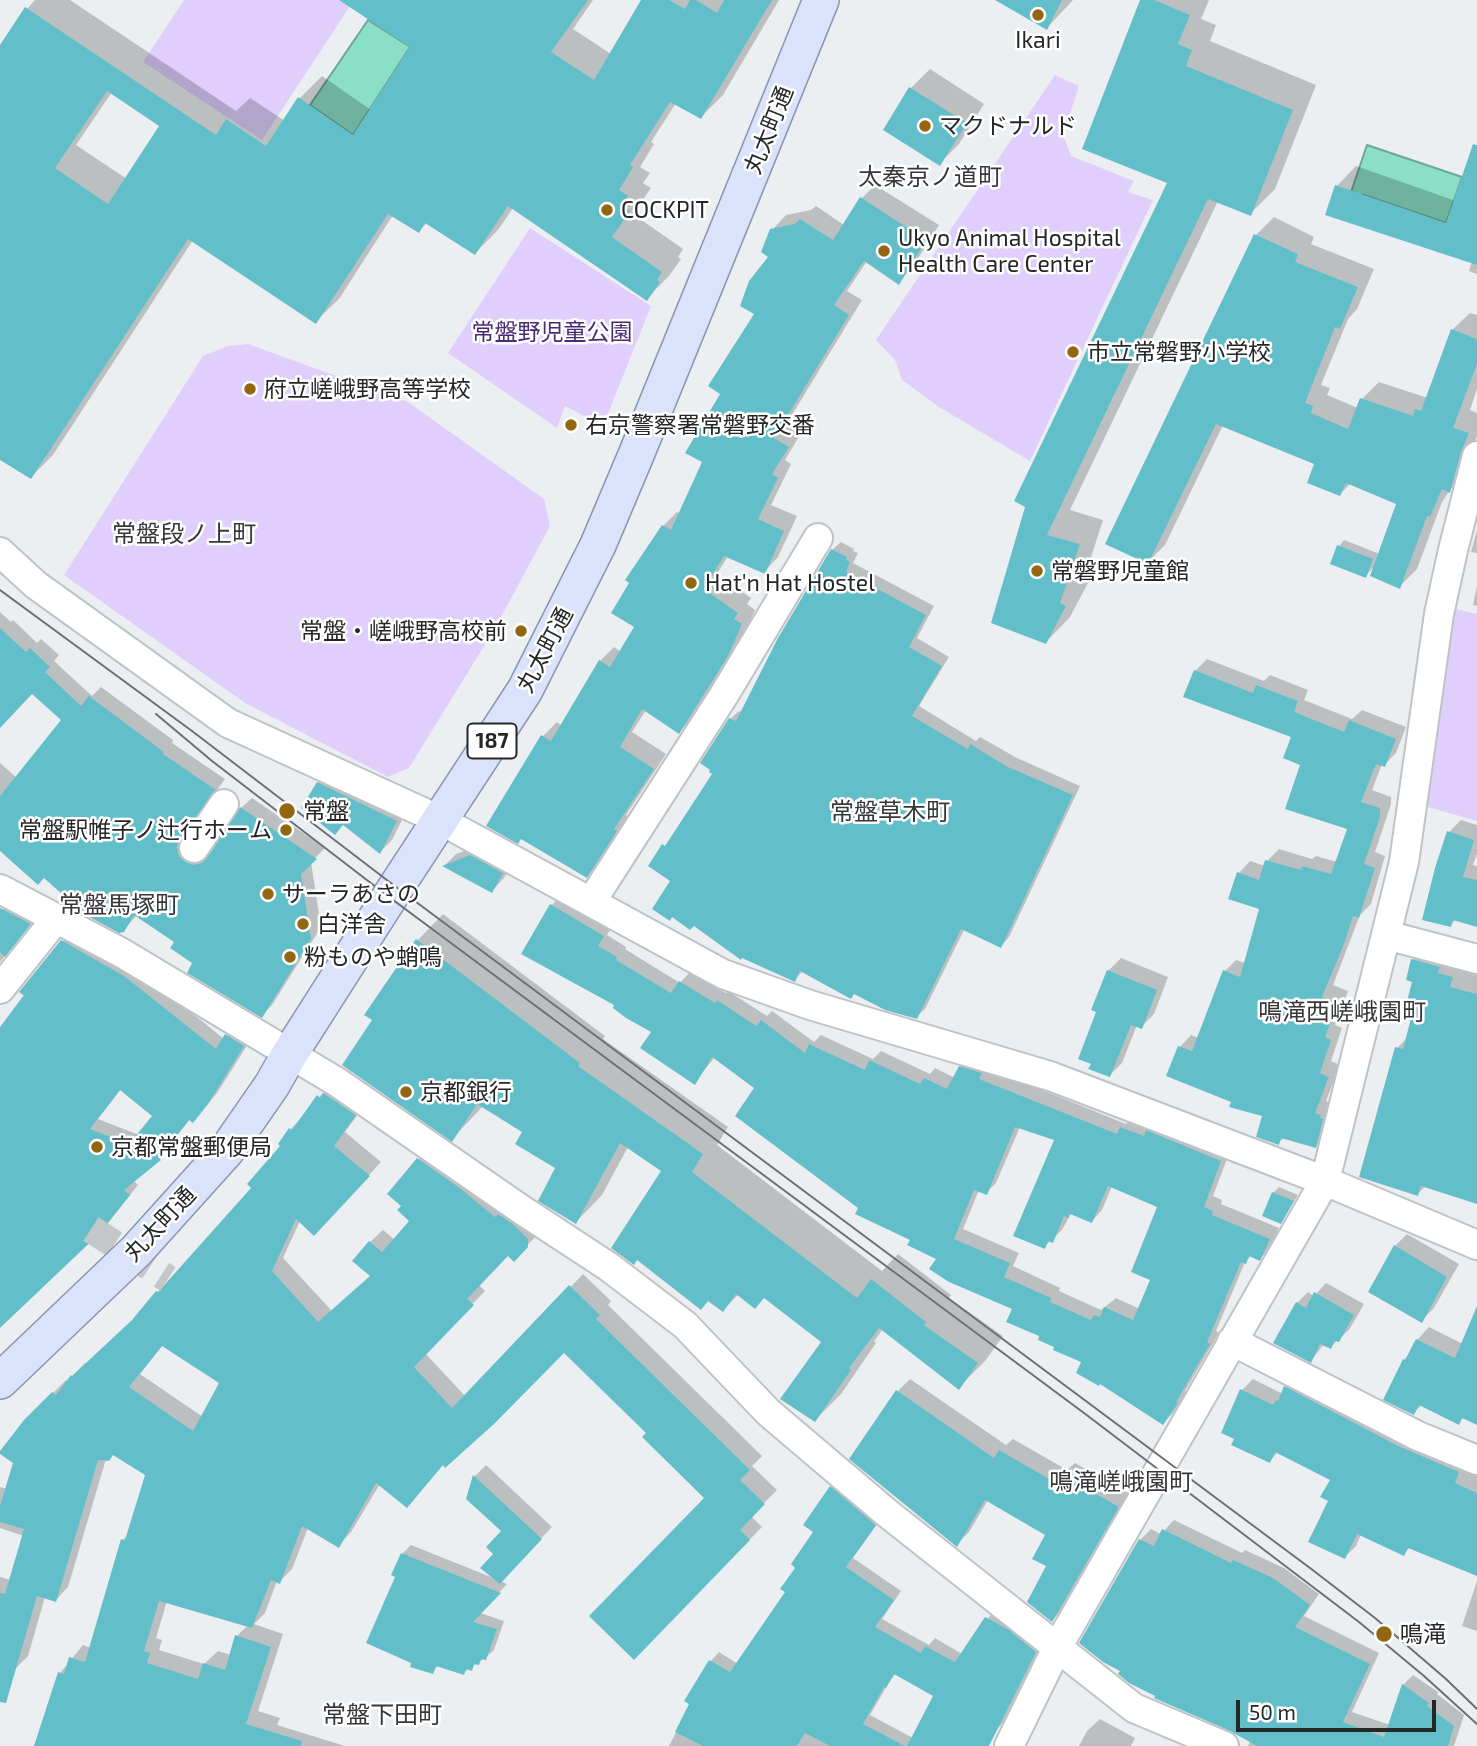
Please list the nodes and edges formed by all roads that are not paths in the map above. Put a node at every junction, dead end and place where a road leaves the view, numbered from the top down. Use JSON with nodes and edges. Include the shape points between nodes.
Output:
{"nodes":[{"id":1,"x":821,"y":0,"type":"edge"},
{"id":2,"x":1477,"y":456,"type":"edge"},
{"id":3,"x":818,"y":538,"type":"dead end"},
{"id":4,"x":0,"y":552,"type":"edge"},
{"id":5,"x":224,"y":804,"type":"dead end"},
{"id":6,"x":440,"y":820,"type":"junction"},
{"id":7,"x":194,"y":848,"type":"dead end"},
{"id":8,"x":0,"y":889,"type":"edge"},
{"id":9,"x":591,"y":902,"type":"junction"},
{"id":10,"x":56,"y":919,"type":"junction"},
{"id":11,"x":1386,"y":935,"type":"junction"},
{"id":12,"x":1477,"y":960,"type":"edge"},
{"id":13,"x":0,"y":989,"type":"edge"},
{"id":14,"x":289,"y":1055,"type":"junction"},
{"id":15,"x":1325,"y":1181,"type":"junction"},
{"id":16,"x":1477,"y":1245,"type":"edge"},
{"id":17,"x":1232,"y":1341,"type":"junction"},
{"id":18,"x":0,"y":1381,"type":"edge"},
{"id":19,"x":1477,"y":1460,"type":"edge"},
{"id":20,"x":1058,"y":1646,"type":"junction"},
{"id":21,"x":1009,"y":1746,"type":"edge"},
{"id":22,"x":1224,"y":1746,"type":"edge"}],
"edges":[{"from":1,"to":6,"type":"main road","name":"丸太町通","number":"187","via":[[598,545],[526,690]]},
{"from":2,"to":11,"type":"street","via":[[1452,550],[1404,862]]},
{"from":3,"to":9,"type":"street"},
{"from":4,"to":6,"type":"street","via":[[36,585],[228,723]]},
{"from":5,"to":7,"type":"street"},
{"from":6,"to":9,"type":"street"},
{"from":6,"to":14,"type":"main road","name":"丸太町通","number":"187"},
{"from":8,"to":10,"type":"street"},
{"from":9,"to":15,"type":"street","via":[[723,974],[810,1005],[1050,1076]]},
{"from":10,"to":13,"type":"street"},
{"from":10,"to":14,"type":"street","via":[[122,953]]},
{"from":11,"to":12,"type":"street"},
{"from":11,"to":15,"type":"street"},
{"from":14,"to":18,"type":"main road","name":"丸太町通","number":"187","via":[[227,1150],[177,1208]]},
{"from":14,"to":20,"type":"street","via":[[337,1082],[609,1267],[685,1325],[768,1412],[887,1513]]},
{"from":15,"to":16,"type":"street"},
{"from":15,"to":17,"type":"street"},
{"from":17,"to":19,"type":"street","via":[[1418,1436]]},
{"from":17,"to":20,"type":"street"},
{"from":20,"to":21,"type":"street"},
{"from":20,"to":22,"type":"street","via":[[1134,1708]]}]}
